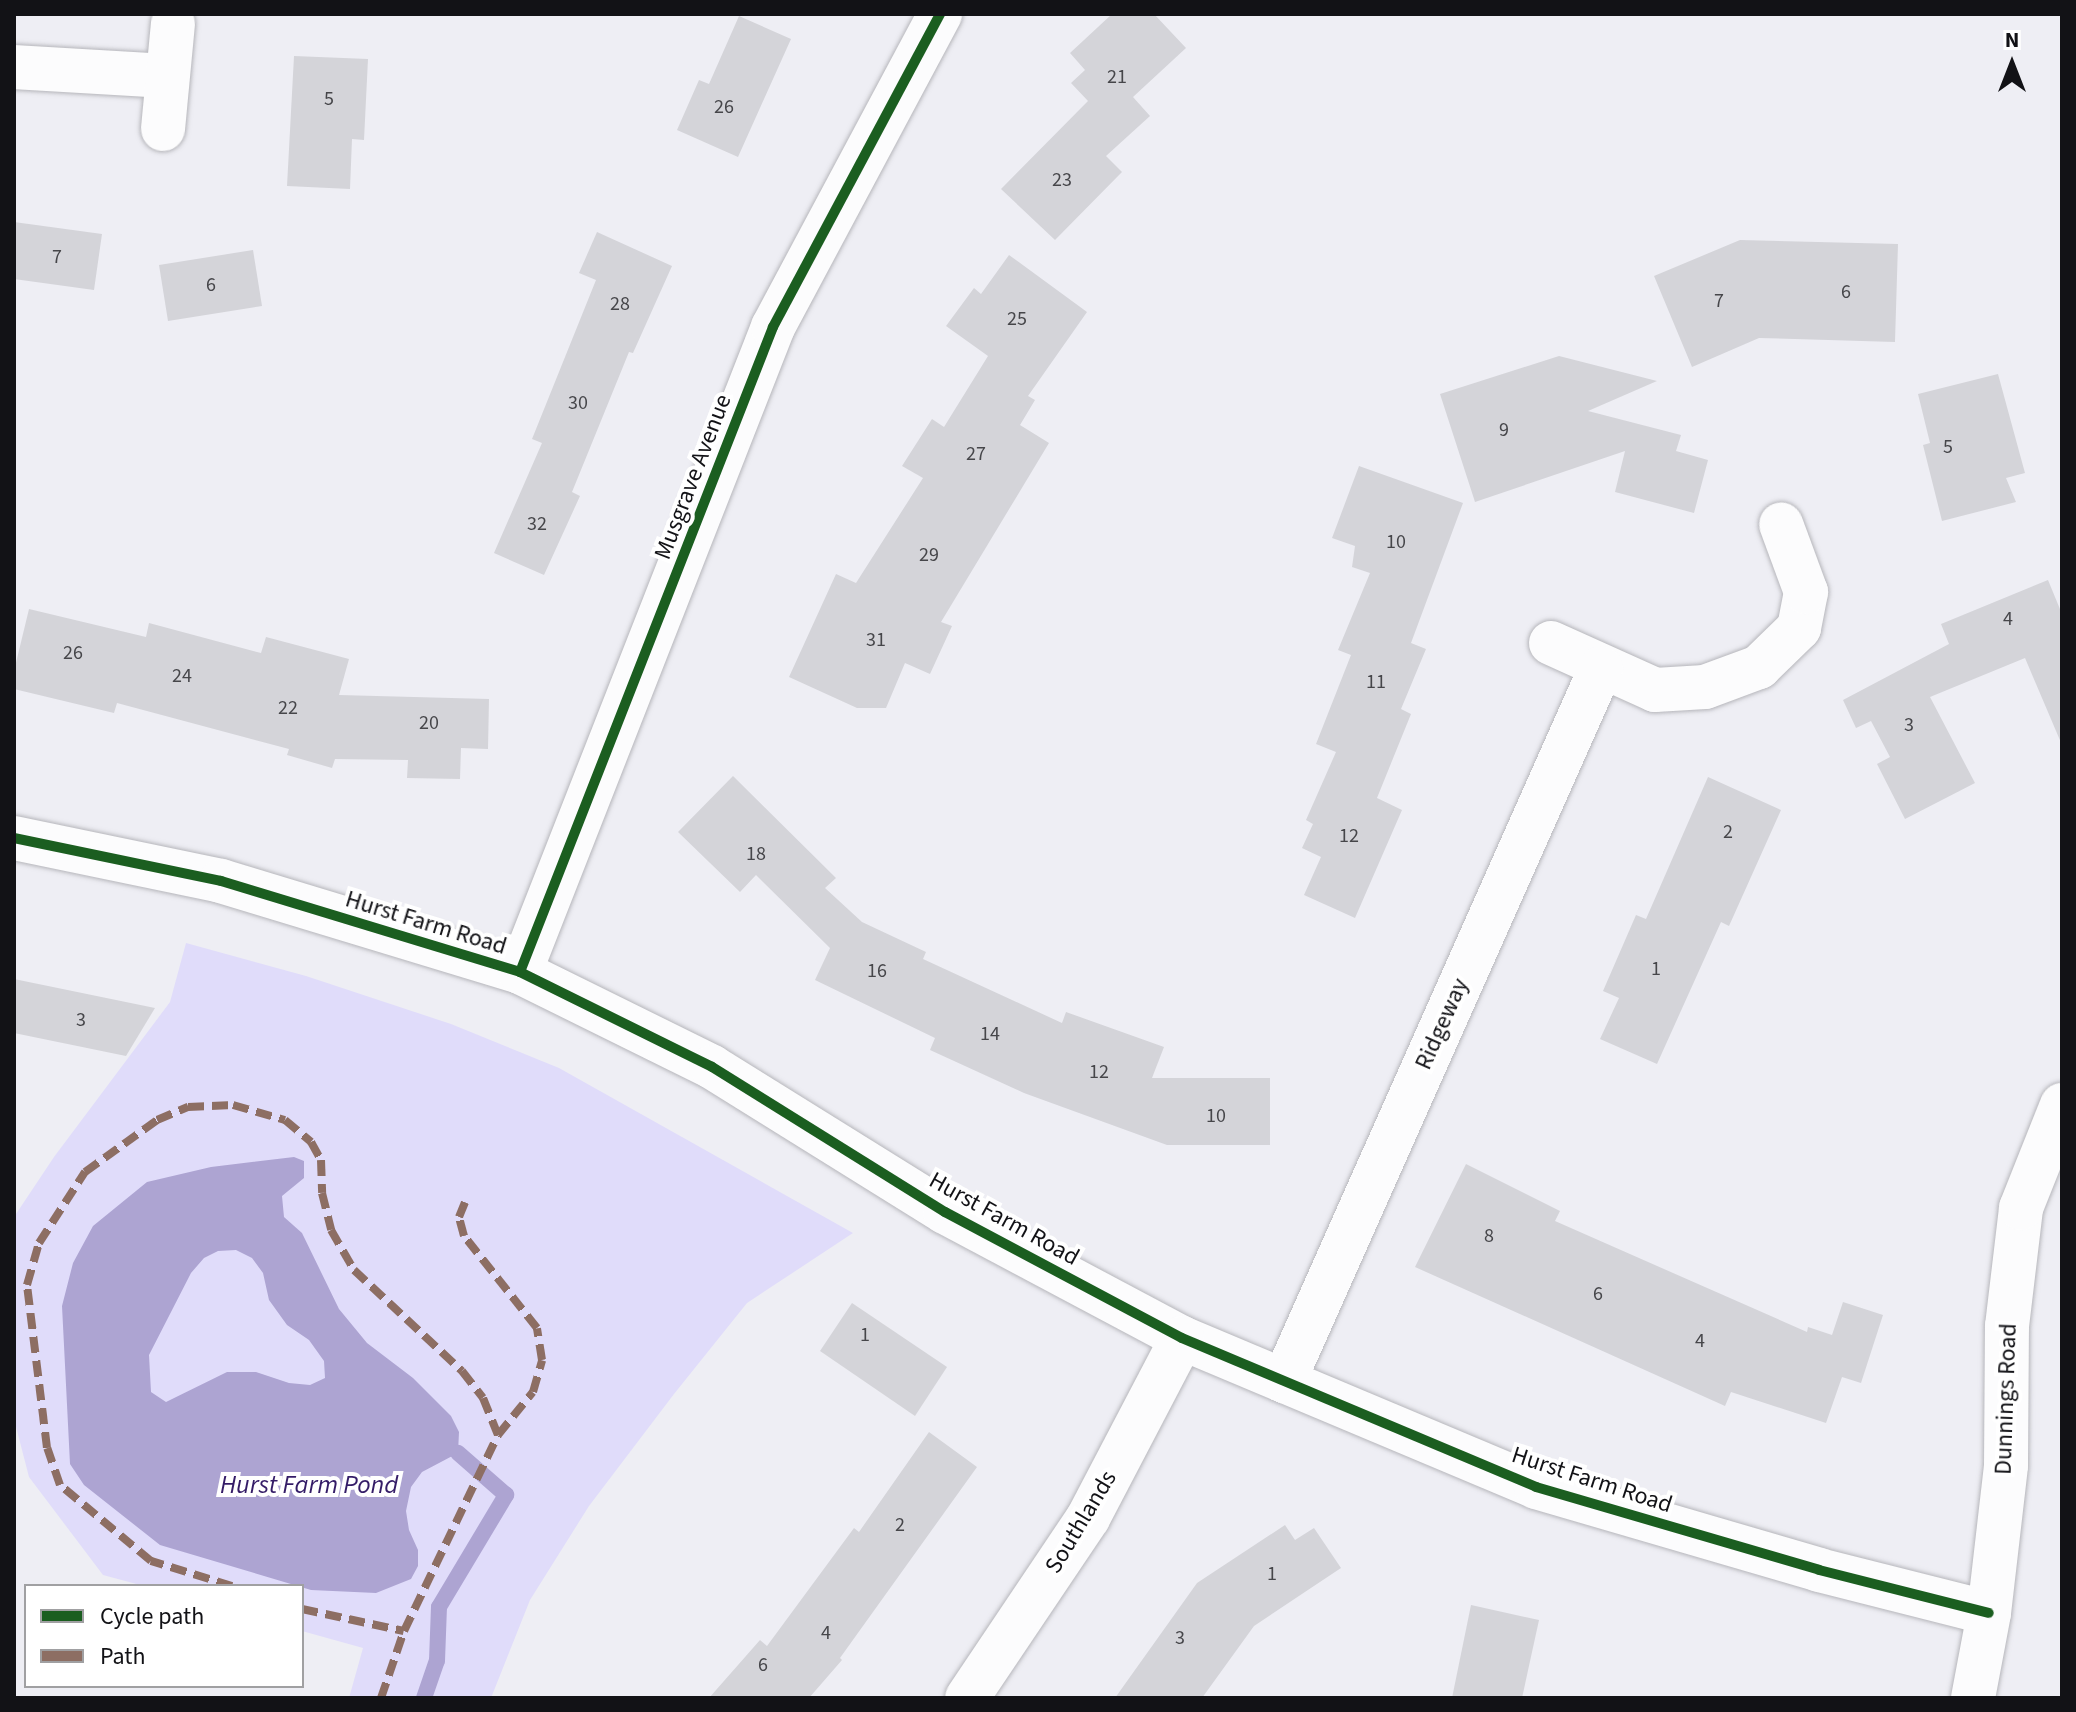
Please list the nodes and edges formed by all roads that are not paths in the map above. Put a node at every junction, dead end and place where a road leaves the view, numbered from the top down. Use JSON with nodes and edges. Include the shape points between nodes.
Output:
{"nodes":[{"id":1,"x":940,"y":14,"type":"edge"},
{"id":2,"x":173,"y":23,"type":"dead end"},
{"id":3,"x":14,"y":67,"type":"edge"},
{"id":4,"x":166,"y":76,"type":"junction"},
{"id":5,"x":163,"y":129,"type":"dead end"},
{"id":6,"x":1781,"y":524,"type":"dead end"},
{"id":7,"x":1551,"y":643,"type":"dead end"},
{"id":8,"x":1601,"y":668,"type":"junction"},
{"id":9,"x":14,"y":838,"type":"edge"},
{"id":10,"x":520,"y":972,"type":"junction"},
{"id":11,"x":2062,"y":1105,"type":"edge"},
{"id":12,"x":1182,"y":1338,"type":"junction"},
{"id":13,"x":1284,"y":1381,"type":"junction"},
{"id":14,"x":1989,"y":1613,"type":"junction"},
{"id":15,"x":967,"y":1698,"type":"edge"},
{"id":16,"x":1973,"y":1698,"type":"edge"}],
"edges":[{"from":1,"to":10,"type":"street","name":"Musgrave Avenue","via":[[773,327]]},
{"from":2,"to":4,"type":"street"},
{"from":3,"to":4,"type":"street"},
{"from":4,"to":5,"type":"street"},
{"from":6,"to":8,"type":"street","via":[[1806,592],[1799,628],[1759,667],[1705,687],[1655,690]]},
{"from":7,"to":8,"type":"street"},
{"from":8,"to":13,"type":"street","name":"Ridgeway"},
{"from":9,"to":10,"type":"street","name":"Hurst Farm Road","via":[[221,881]]},
{"from":10,"to":12,"type":"street","name":"Hurst Farm Road","via":[[712,1067],[945,1212]]},
{"from":11,"to":14,"type":"street","name":"Dunnings Road","via":[[2021,1208],[2007,1326],[2006,1465]]},
{"from":12,"to":13,"type":"street","name":"Hurst Farm Road"},
{"from":12,"to":15,"type":"street","name":"Southlands","via":[[1088,1518]]},
{"from":13,"to":14,"type":"street","name":"Hurst Farm Road","via":[[1536,1487],[1819,1570]]},
{"from":14,"to":16,"type":"street","name":"Dunnings Road"}]}
